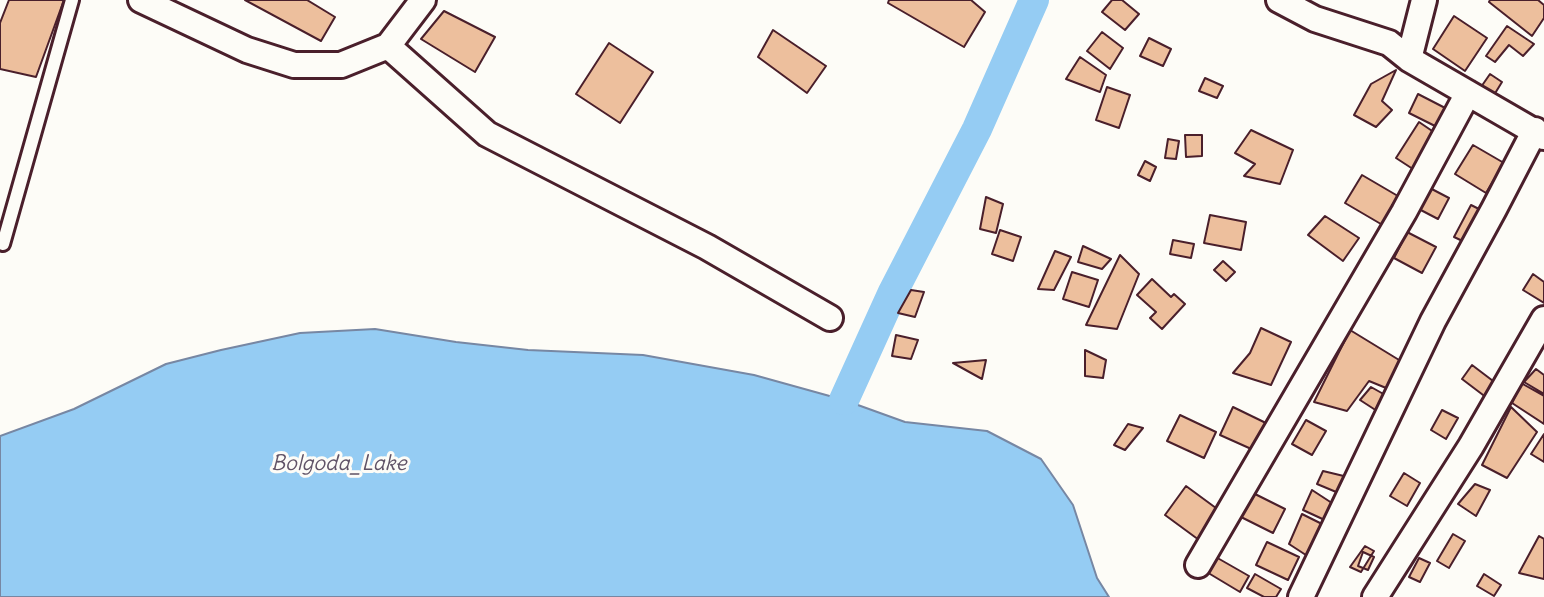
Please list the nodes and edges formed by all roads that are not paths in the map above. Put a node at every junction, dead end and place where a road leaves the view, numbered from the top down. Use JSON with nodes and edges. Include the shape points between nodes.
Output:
{"nodes":[{"id":1,"x":72,"y":0,"type":"edge"},
{"id":2,"x":141,"y":0,"type":"edge"},
{"id":3,"x":423,"y":0,"type":"edge"},
{"id":4,"x":1279,"y":0,"type":"edge"},
{"id":5,"x":1424,"y":0,"type":"edge"},
{"id":6,"x":1319,"y":9,"type":"edge"},
{"id":7,"x":388,"y":46,"type":"junction"},
{"id":8,"x":1409,"y":59,"type":"junction"},
{"id":9,"x":1468,"y":93,"type":"junction"},
{"id":10,"x":1539,"y":133,"type":"edge"},
{"id":11,"x":3,"y":244,"type":"dead end"},
{"id":12,"x":830,"y":318,"type":"dead end"},
{"id":13,"x":1544,"y":319,"type":"edge"},
{"id":14,"x":1198,"y":565,"type":"dead end"},
{"id":15,"x":1301,"y":597,"type":"edge"},
{"id":16,"x":1375,"y":597,"type":"edge"}],
"edges":[{"from":1,"to":11,"type":"lane"},
{"from":2,"to":7,"type":"street","via":[[247,50],[295,65],[341,65]]},
{"from":3,"to":7,"type":"street"},
{"from":4,"to":6,"type":"street"},
{"from":5,"to":8,"type":"street"},
{"from":6,"to":8,"type":"street","via":[[1389,43]]},
{"from":7,"to":12,"type":"street","via":[[487,134],[707,247]]},
{"from":8,"to":9,"type":"street"},
{"from":9,"to":10,"type":"street"},
{"from":9,"to":14,"type":"street","via":[[1404,212]]},
{"from":10,"to":15,"type":"street","via":[[1433,321]]},
{"from":13,"to":16,"type":"street","via":[[1471,446]]}]}
